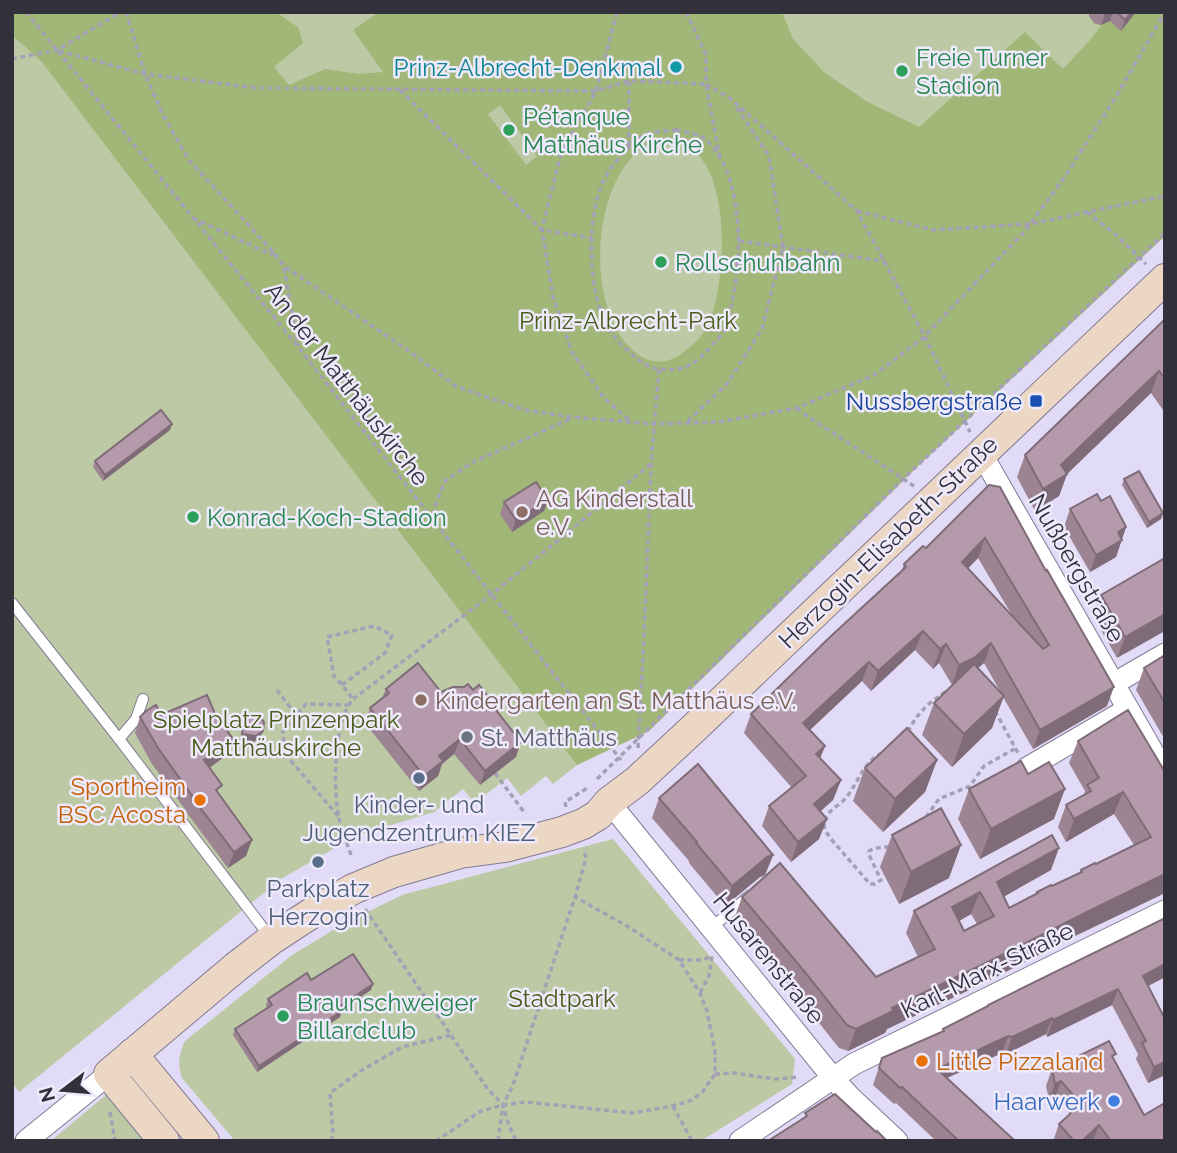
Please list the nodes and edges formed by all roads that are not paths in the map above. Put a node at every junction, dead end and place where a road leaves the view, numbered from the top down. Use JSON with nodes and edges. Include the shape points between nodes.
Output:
{"nodes":[{"id":1,"x":1164,"y":280,"type":"edge"},
{"id":2,"x":981,"y":453,"type":"junction"},
{"id":3,"x":12,"y":603,"type":"edge"},
{"id":4,"x":1165,"y":654,"type":"edge"},
{"id":5,"x":1114,"y":684,"type":"junction"},
{"id":6,"x":143,"y":699,"type":"dead end"},
{"id":7,"x":1128,"y":709,"type":"junction"},
{"id":8,"x":119,"y":738,"type":"junction"},
{"id":9,"x":1027,"y":768,"type":"edge"},
{"id":10,"x":1165,"y":773,"type":"edge"},
{"id":11,"x":609,"y":802,"type":"junction"},
{"id":12,"x":754,"y":892,"type":"edge"},
{"id":13,"x":1165,"y":911,"type":"edge"},
{"id":14,"x":711,"y":928,"type":"junction"},
{"id":15,"x":272,"y":939,"type":"junction"},
{"id":16,"x":132,"y":1054,"type":"junction"},
{"id":17,"x":109,"y":1074,"type":"junction"},
{"id":18,"x":834,"y":1079,"type":"junction"},
{"id":19,"x":26,"y":1141,"type":"edge"},
{"id":20,"x":164,"y":1141,"type":"edge"},
{"id":21,"x":204,"y":1141,"type":"edge"},
{"id":22,"x":740,"y":1141,"type":"edge"},
{"id":23,"x":897,"y":1141,"type":"edge"}],
"edges":[{"from":1,"to":2,"type":"street","name":"Herzogin-Elisabeth-Straße"},
{"from":2,"to":5,"type":"street","name":"Nußbergstraße"},
{"from":2,"to":11,"type":"street","name":"Herzogin-Elisabeth-Straße","via":[[628,769]]},
{"from":3,"to":8,"type":"lane"},
{"from":4,"to":5,"type":"street"},
{"from":5,"to":7,"type":"street","name":"Nußbergstraße"},
{"from":6,"to":8,"type":"lane","via":[[136,719]]},
{"from":7,"to":9,"type":"street"},
{"from":7,"to":10,"type":"street","name":"Nußbergstraße"},
{"from":8,"to":15,"type":"lane"},
{"from":11,"to":14,"type":"street","name":"Husarenstraße"},
{"from":11,"to":15,"type":"street","name":"Herzogin-Elisabeth-Straße","via":[[502,833],[460,853],[394,872],[353,889]]},
{"from":12,"to":14,"type":"lane"},
{"from":13,"to":18,"type":"street","name":"Karl-Marx-Straße","via":[[854,1064]]},
{"from":14,"to":18,"type":"street","name":"Husarenstraße"},
{"from":15,"to":16,"type":"street","name":"Herzogin-Elisabeth-Straße"},
{"from":16,"to":17,"type":"street","name":"Herzogin-Elisabeth-Straße"},
{"from":16,"to":21,"type":"street"},
{"from":17,"to":19,"type":"street","name":"Herzogin-Elisabeth-Straße"},
{"from":17,"to":20,"type":"street"},
{"from":18,"to":22,"type":"street","name":"Karl-Marx-Straße"},
{"from":18,"to":23,"type":"street","name":"Husarenstraße"}]}
